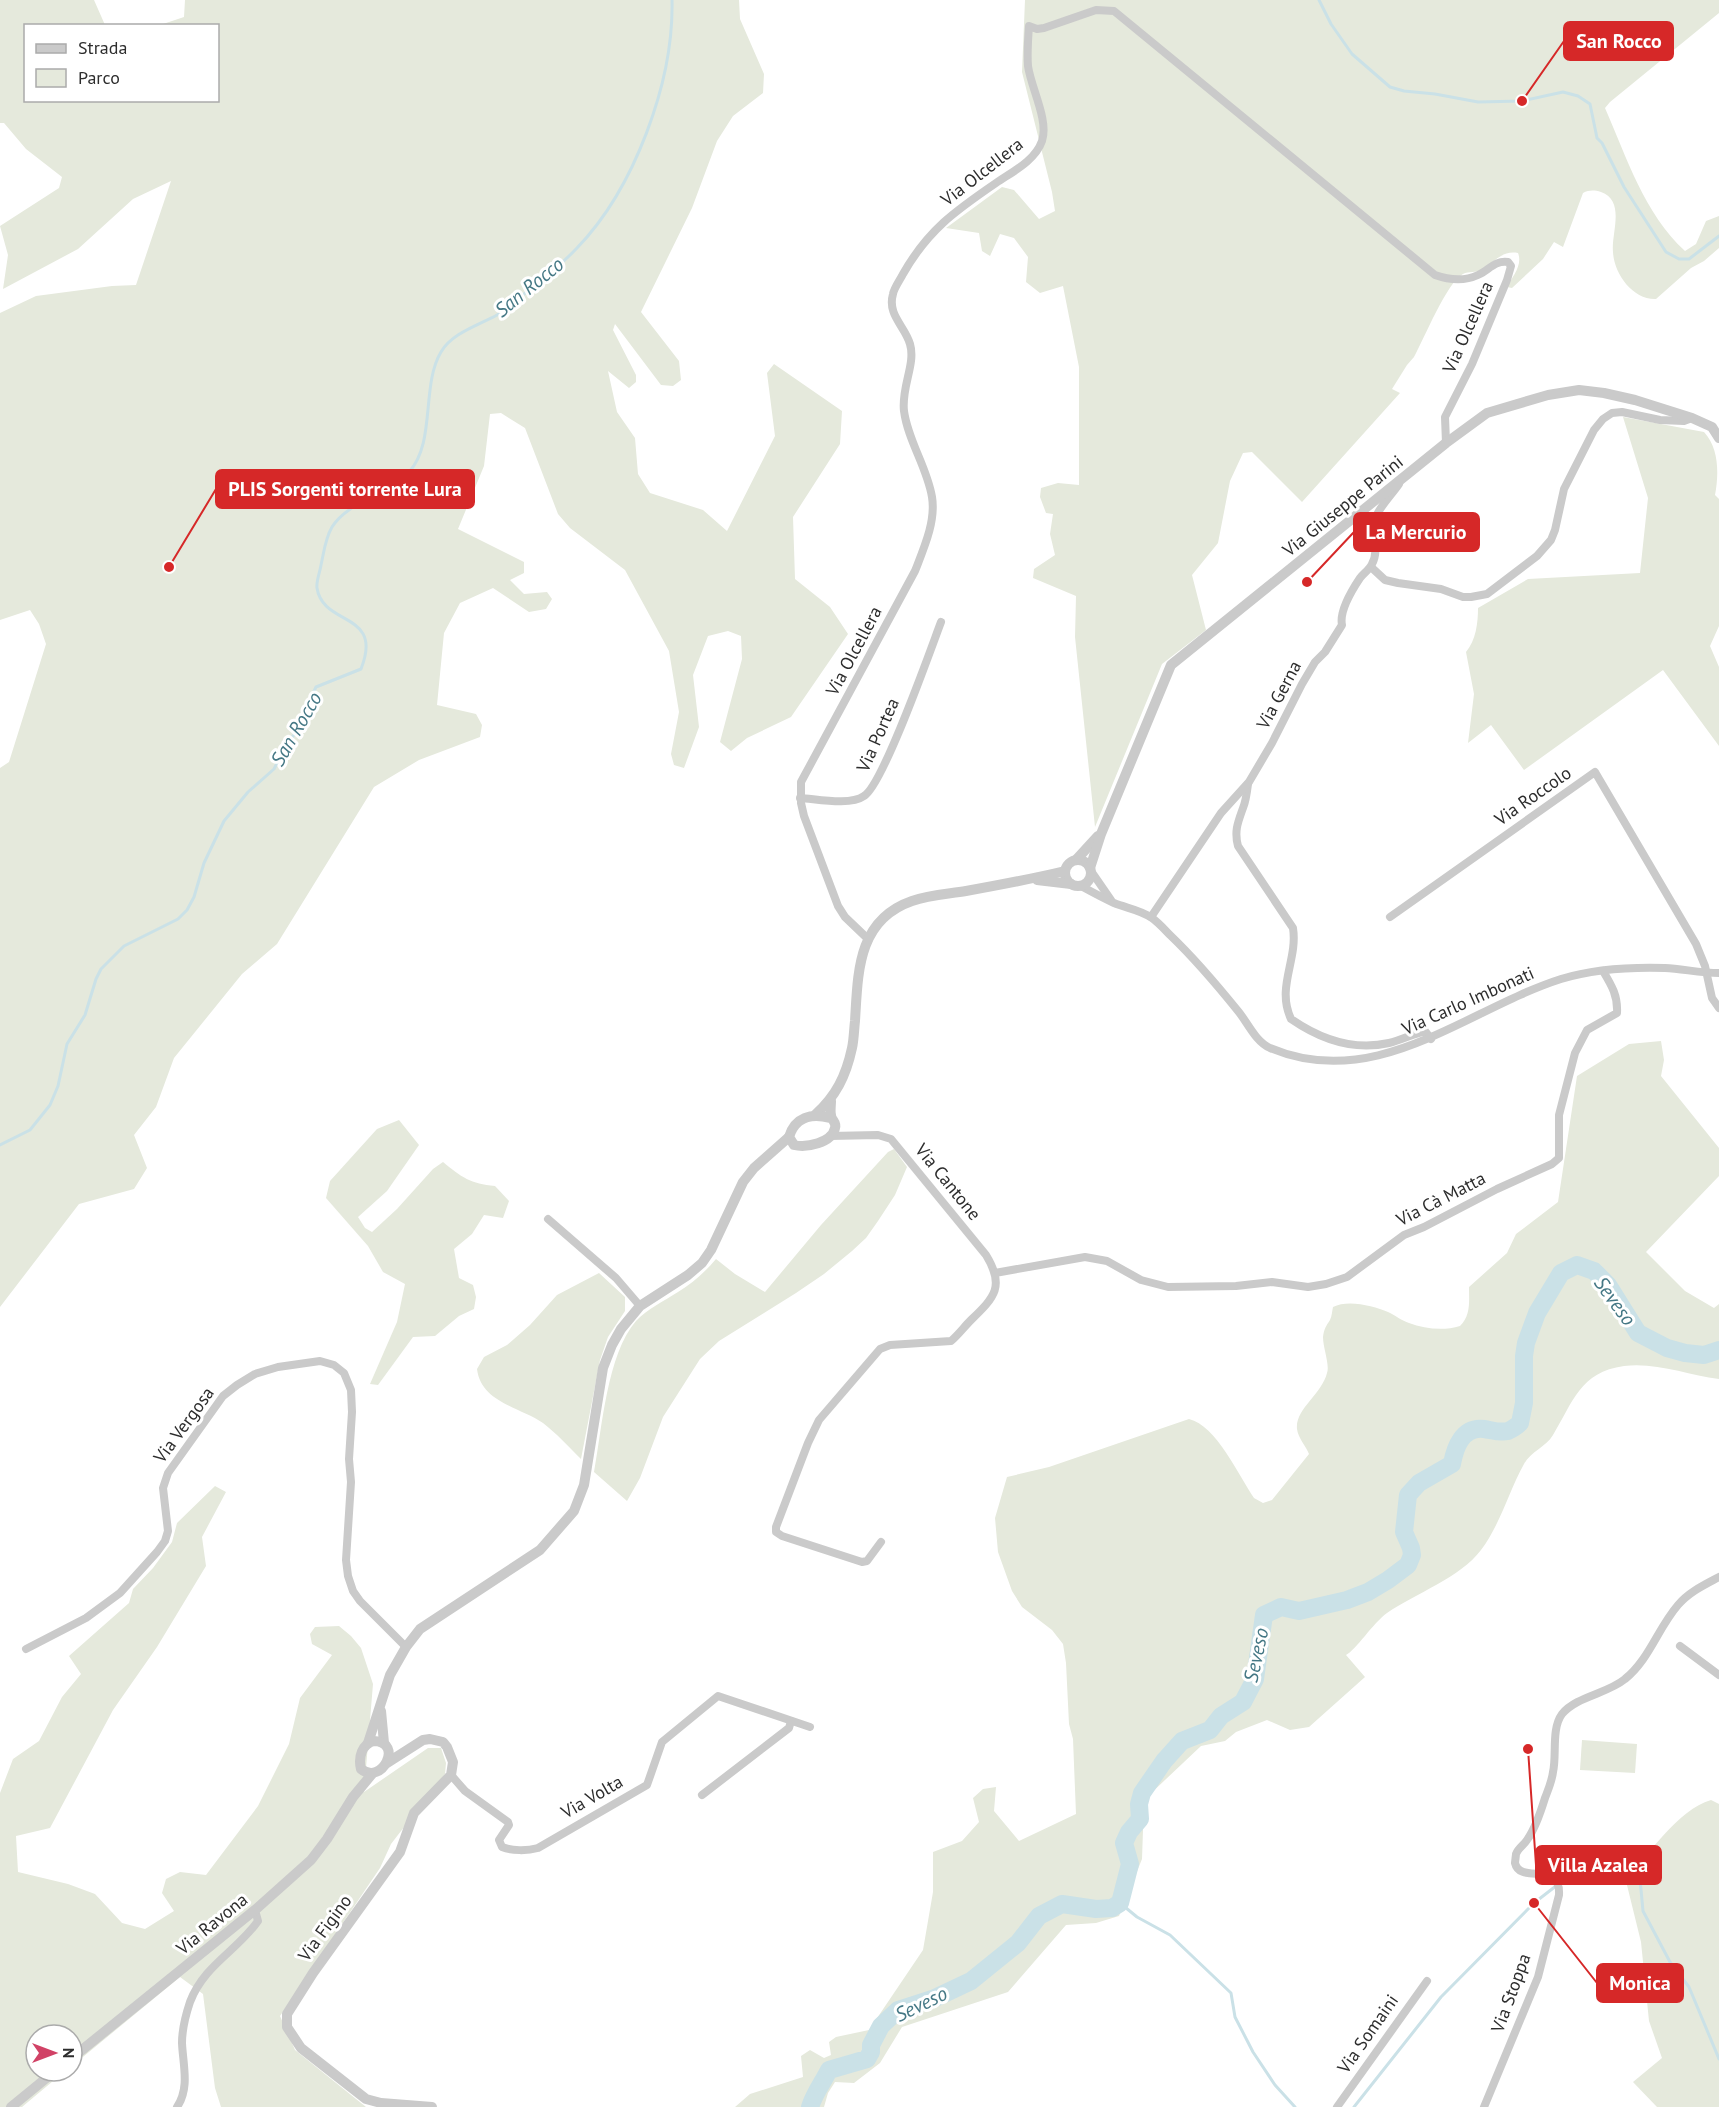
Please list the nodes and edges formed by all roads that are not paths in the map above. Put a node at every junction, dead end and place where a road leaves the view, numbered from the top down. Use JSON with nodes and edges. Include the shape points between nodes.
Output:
{"nodes":[{"id":1,"x":1692,"y":418,"type":"junction"},
{"id":2,"x":1719,"y":438,"type":"edge"},
{"id":3,"x":1446,"y":443,"type":"junction"},
{"id":4,"x":1403,"y":478,"type":"junction"},
{"id":5,"x":1371,"y":567,"type":"junction"},
{"id":6,"x":941,"y":622,"type":"dead end"},
{"id":7,"x":1249,"y":782,"type":"junction"},
{"id":8,"x":800,"y":798,"type":"junction"},
{"id":9,"x":1101,"y":834,"type":"junction"},
{"id":10,"x":1076,"y":860,"type":"junction"},
{"id":11,"x":1091,"y":870,"type":"junction"},
{"id":12,"x":1065,"y":871,"type":"junction"},
{"id":13,"x":1030,"y":880,"type":"junction"},
{"id":14,"x":1076,"y":885,"type":"junction"},
{"id":15,"x":1113,"y":902,"type":"junction"},
{"id":16,"x":1151,"y":917,"type":"junction"},
{"id":17,"x":1389,"y":917,"type":"dead end"},
{"id":18,"x":868,"y":939,"type":"junction"},
{"id":19,"x":1603,"y":971,"type":"junction"},
{"id":20,"x":1706,"y":972,"type":"junction"},
{"id":21,"x":1719,"y":973,"type":"edge"},
{"id":22,"x":1719,"y":1008,"type":"edge"},
{"id":23,"x":1431,"y":1039,"type":"junction"},
{"id":24,"x":831,"y":1101,"type":"junction"},
{"id":25,"x":815,"y":1115,"type":"junction"},
{"id":26,"x":832,"y":1126,"type":"junction"},
{"id":27,"x":789,"y":1137,"type":"junction"},
{"id":28,"x":800,"y":1146,"type":"junction"},
{"id":29,"x":769,"y":1156,"type":"junction"},
{"id":30,"x":548,"y":1219,"type":"dead end"},
{"id":31,"x":995,"y":1273,"type":"junction"},
{"id":32,"x":640,"y":1306,"type":"junction"},
{"id":33,"x":881,"y":1542,"type":"dead end"},
{"id":34,"x":1719,"y":1577,"type":"edge"},
{"id":35,"x":1680,"y":1646,"type":"dead end"},
{"id":36,"x":406,"y":1647,"type":"junction"},
{"id":37,"x":26,"y":1649,"type":"dead end"},
{"id":38,"x":1719,"y":1675,"type":"edge"},
{"id":39,"x":381,"y":1707,"type":"junction"},
{"id":40,"x":791,"y":1721,"type":"junction"},
{"id":41,"x":810,"y":1727,"type":"dead end"},
{"id":42,"x":368,"y":1743,"type":"junction"},
{"id":43,"x":386,"y":1745,"type":"junction"},
{"id":44,"x":404,"y":1752,"type":"junction"},
{"id":45,"x":387,"y":1763,"type":"junction"},
{"id":46,"x":361,"y":1769,"type":"junction"},
{"id":47,"x":372,"y":1774,"type":"junction"},
{"id":48,"x":451,"y":1775,"type":"junction"},
{"id":49,"x":702,"y":1795,"type":"dead end"},
{"id":50,"x":353,"y":1797,"type":"junction"},
{"id":51,"x":255,"y":1910,"type":"junction"},
{"id":52,"x":1426,"y":1980,"type":"dead end"},
{"id":53,"x":84,"y":2048,"type":"edge"},
{"id":54,"x":41,"y":2083,"type":"edge"},
{"id":55,"x":11,"y":2107,"type":"edge"},
{"id":56,"x":177,"y":2107,"type":"edge"},
{"id":57,"x":432,"y":2107,"type":"edge"},
{"id":58,"x":1337,"y":2107,"type":"edge"},
{"id":59,"x":1484,"y":2107,"type":"edge"}],
"edges":[{"from":1,"to":2,"type":"street","name":"Via Giuseppe Parini","via":[[1712,427]]},
{"from":1,"to":3,"type":"street","name":"Via Giuseppe Parini","via":[[1604,393],[1579,390],[1548,394],[1487,413]]},
{"from":1,"to":5,"type":"street","via":[[1660,420],[1622,412],[1603,419],[1564,489],[1551,540],[1537,556],[1487,594],[1463,597],[1441,589],[1384,580]]},
{"from":3,"to":4,"type":"street","name":"Via Giuseppe Parini"},
{"from":3,"to":8,"type":"street","name":"Via Olcellera","via":[[1445,417],[1507,280],[1508,261],[1463,280],[1435,275],[1114,11],[1096,10],[1044,28],[1029,26],[1028,68],[1043,122],[1043,139],[1022,165],[931,232],[893,294],[891,309],[912,355],[903,390],[904,411],[932,498],[931,520],[915,571],[801,782]]},
{"from":4,"to":5,"type":"street","name":"Via Gerna","via":[[1376,517],[1375,558]]},
{"from":4,"to":9,"type":"street","name":"Via Giuseppe Parini","via":[[1171,665]]},
{"from":5,"to":7,"type":"street","name":"Via Gerna","via":[[1361,577],[1343,611],[1342,625],[1315,662]]},
{"from":6,"to":8,"type":"street","name":"Via Portea","via":[[906,715],[866,796],[852,801]]},
{"from":7,"to":16,"type":"street","name":"Via Gerna","via":[[1221,813]]},
{"from":7,"to":23,"type":"street","via":[[1237,821],[1236,839],[1293,928],[1284,992],[1291,1019],[1337,1042],[1359,1046],[1388,1043],[1425,1031]]},
{"from":8,"to":18,"type":"street","via":[[837,906]]},
{"from":9,"to":10,"type":"street","name":"Via Giuseppe Parini"},
{"from":9,"to":11,"type":"street","name":"Via Giuseppe Parini"},
{"from":10,"to":11,"type":"street"},
{"from":10,"to":12,"type":"street"},
{"from":11,"to":14,"type":"street","via":[[1089,881]]},
{"from":11,"to":15,"type":"street"},
{"from":12,"to":13,"type":"street"},
{"from":12,"to":14,"type":"street","via":[[1066,878]]},
{"from":13,"to":14,"type":"street"},
{"from":13,"to":18,"type":"street","via":[[911,901],[888,914]]},
{"from":14,"to":15,"type":"street","name":"Via Carlo Imbonati"},
{"from":15,"to":16,"type":"street","name":"Via Carlo Imbonati"},
{"from":16,"to":23,"type":"street","name":"Via Carlo Imbonati","via":[[1200,963],[1257,1038],[1269,1048],[1314,1059],[1355,1059]]},
{"from":17,"to":20,"type":"street","name":"Via Roccolo","via":[[1595,772],[1685,923]]},
{"from":18,"to":24,"type":"street","via":[[859,967],[853,1047]]},
{"from":19,"to":20,"type":"street","name":"Via Carlo Imbonati","via":[[1641,968]]},
{"from":19,"to":23,"type":"street","name":"Via Carlo Imbonati","via":[[1562,979]]},
{"from":19,"to":31,"type":"street","name":"Via Cà Matta","via":[[1615,990],[1617,1013],[1587,1030],[1575,1053],[1559,1115],[1559,1158],[1404,1235],[1347,1277],[1308,1287],[1272,1282],[1168,1287],[1141,1280],[1107,1261],[1085,1257]]},
{"from":20,"to":21,"type":"street","name":"Via Carlo Imbonati"},
{"from":20,"to":22,"type":"street","via":[[1712,998]]},
{"from":24,"to":25,"type":"street"},
{"from":24,"to":26,"type":"street"},
{"from":25,"to":26,"type":"street"},
{"from":25,"to":27,"type":"street","via":[[795,1124]]},
{"from":26,"to":28,"type":"street","via":[[817,1144]]},
{"from":26,"to":31,"type":"street","name":"Via Cantone","via":[[849,1135],[891,1139],[986,1255]]},
{"from":27,"to":28,"type":"street","via":[[794,1145]]},
{"from":27,"to":29,"type":"street"},
{"from":28,"to":29,"type":"street"},
{"from":29,"to":32,"type":"street","via":[[743,1182],[702,1263]]},
{"from":30,"to":32,"type":"street","via":[[616,1278]]},
{"from":31,"to":33,"type":"street","name":"Via Cantone","via":[[997,1285],[991,1301],[951,1341],[880,1349],[819,1420],[776,1527],[782,1536],[862,1562]]},
{"from":32,"to":36,"type":"street","via":[[621,1329],[603,1368],[584,1485],[574,1511],[540,1550],[438,1615]]},
{"from":34,"to":59,"type":"street","name":"Via Stoppa","via":[[1678,1605],[1626,1678],[1576,1703],[1557,1724],[1553,1772],[1544,1802],[1515,1862],[1524,1873],[1546,1874],[1560,1888],[1538,1977]]},
{"from":35,"to":38,"type":"street"},
{"from":36,"to":37,"type":"street","name":"Via Vergosa","via":[[360,1601],[348,1576],[351,1390],[344,1373],[320,1361],[278,1366],[255,1374],[223,1396],[168,1473],[163,1488],[168,1531],[157,1552],[120,1593],[86,1618]]},
{"from":36,"to":39,"type":"street","via":[[390,1675]]},
{"from":39,"to":42,"type":"street"},
{"from":39,"to":43,"type":"street"},
{"from":40,"to":41,"type":"street","name":"Via Volta"},
{"from":40,"to":48,"type":"street","name":"Via Volta","via":[[718,1696],[662,1742],[647,1785],[531,1850],[502,1848],[499,1840],[508,1822],[465,1791]]},
{"from":40,"to":49,"type":"street","via":[[789,1728]]},
{"from":42,"to":43,"type":"street"},
{"from":42,"to":46,"type":"street","via":[[360,1756]]},
{"from":43,"to":44,"type":"street"},
{"from":43,"to":45,"type":"street","via":[[390,1751]]},
{"from":44,"to":45,"type":"street"},
{"from":44,"to":48,"type":"street","via":[[423,1740],[443,1742],[451,1753]]},
{"from":45,"to":47,"type":"street"},
{"from":46,"to":47,"type":"street"},
{"from":46,"to":50,"type":"street","name":"Via Ravona"},
{"from":47,"to":50,"type":"street","name":"Via Ravona"},
{"from":48,"to":57,"type":"street","name":"Via Figino","via":[[414,1812],[400,1852],[287,2014],[287,2027],[301,2048],[366,2099]]},
{"from":50,"to":51,"type":"street","name":"Via Ravona","via":[[311,1860]]},
{"from":51,"to":53,"type":"street","name":"Via Ravona"},
{"from":51,"to":56,"type":"street","via":[[258,1921],[212,1967],[190,2002],[182,2042],[184,2092]]},
{"from":52,"to":58,"type":"street","name":"Via Somaini"},
{"from":54,"to":55,"type":"street"}]}
